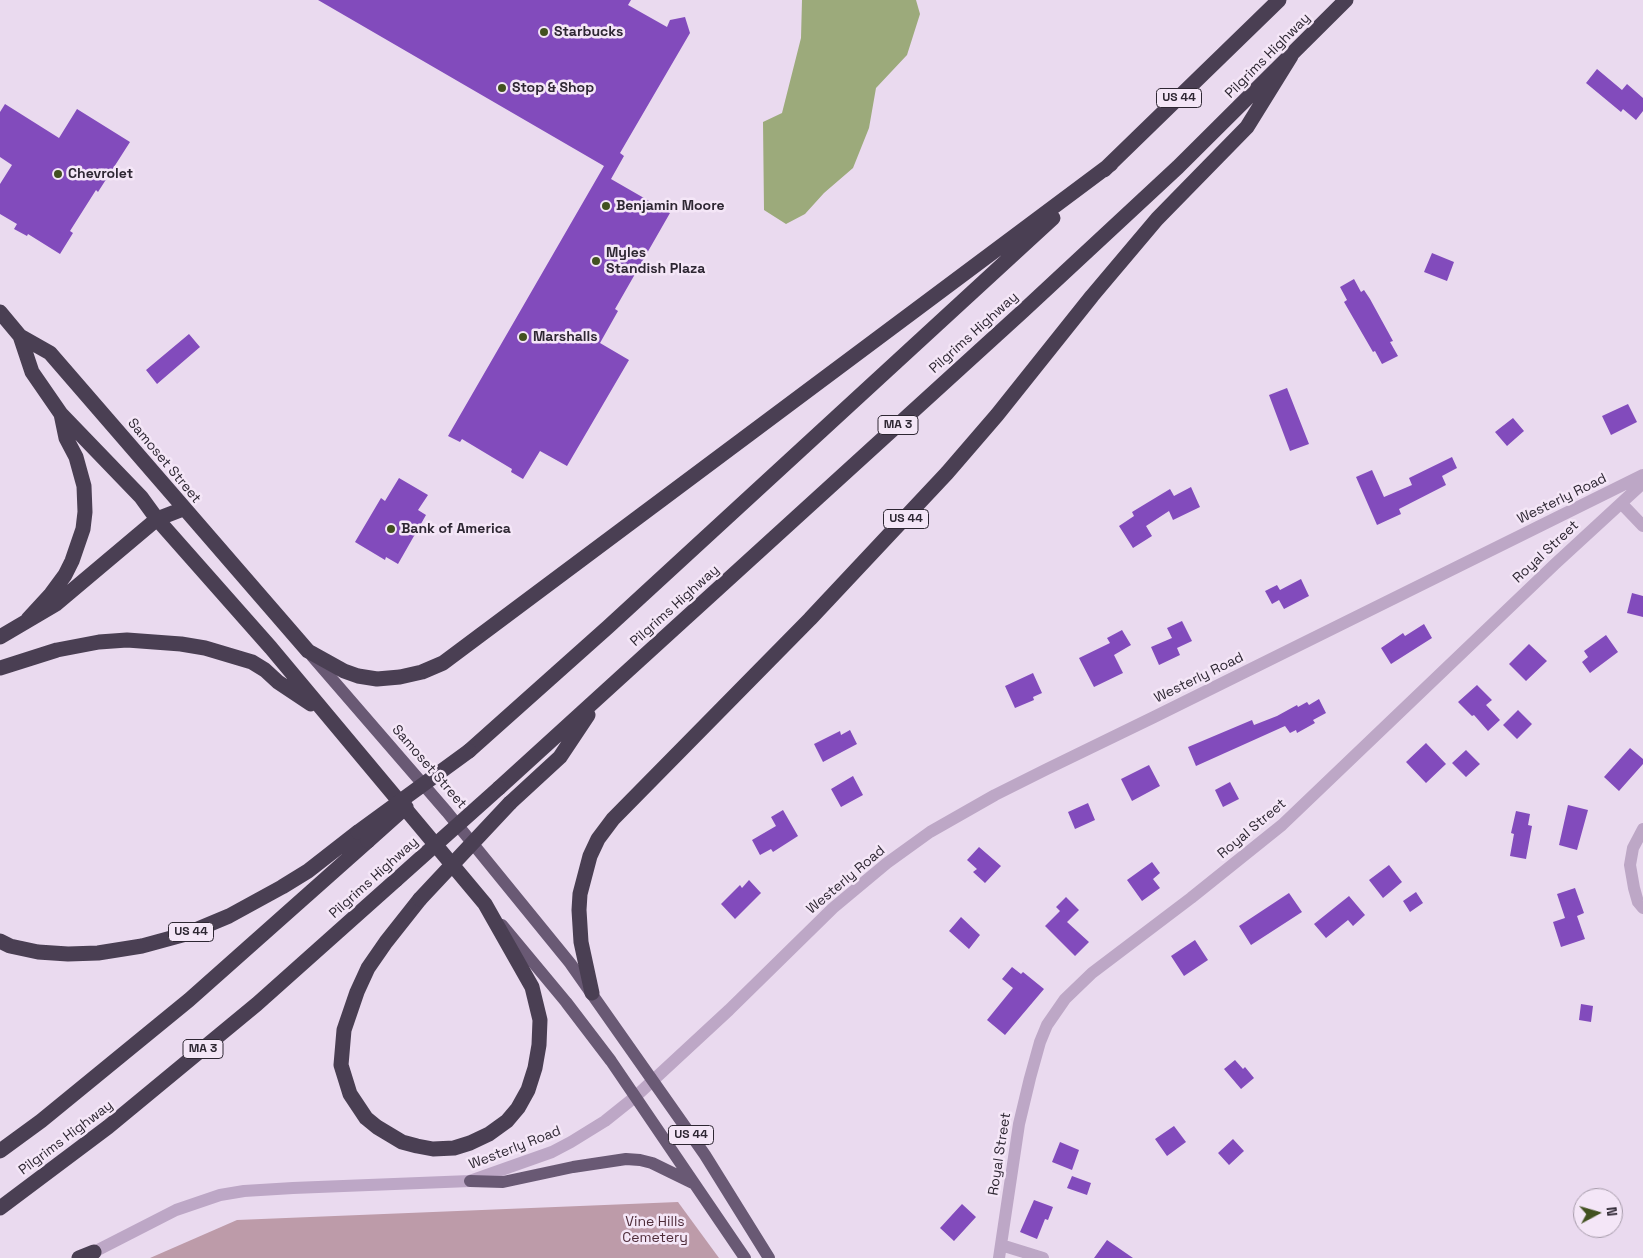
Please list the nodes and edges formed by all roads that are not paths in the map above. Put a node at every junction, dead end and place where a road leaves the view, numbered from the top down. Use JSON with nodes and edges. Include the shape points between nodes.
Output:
{"nodes":[{"id":1,"x":1279,"y":0,"type":"edge"},
{"id":2,"x":1346,"y":0,"type":"edge"},
{"id":3,"x":1291,"y":56,"type":"junction"},
{"id":4,"x":1110,"y":164,"type":"junction"},
{"id":5,"x":0,"y":312,"type":"edge"},
{"id":6,"x":20,"y":336,"type":"junction"},
{"id":7,"x":60,"y":414,"type":"junction"},
{"id":8,"x":1643,"y":476,"type":"edge"},
{"id":9,"x":1643,"y":483,"type":"edge"},
{"id":10,"x":1621,"y":503,"type":"junction"},
{"id":11,"x":183,"y":509,"type":"junction"},
{"id":12,"x":157,"y":519,"type":"junction"},
{"id":13,"x":1643,"y":526,"type":"edge"},
{"id":14,"x":28,"y":619,"type":"junction"},
{"id":15,"x":0,"y":637,"type":"edge"},
{"id":16,"x":308,"y":651,"type":"junction"},
{"id":17,"x":0,"y":668,"type":"edge"},
{"id":18,"x":600,"y":697,"type":"junction"},
{"id":19,"x":326,"y":715,"type":"junction"},
{"id":20,"x":1643,"y":830,"type":"edge"},
{"id":21,"x":363,"y":837,"type":"junction"},
{"id":22,"x":485,"y":904,"type":"junction"},
{"id":23,"x":1643,"y":908,"type":"edge"},
{"id":24,"x":0,"y":941,"type":"edge"},
{"id":25,"x":592,"y":993,"type":"junction"},
{"id":26,"x":652,"y":1081,"type":"junction"},
{"id":27,"x":635,"y":1097,"type":"junction"},
{"id":28,"x":0,"y":1151,"type":"edge"},
{"id":29,"x":470,"y":1181,"type":"junction"},
{"id":30,"x":695,"y":1185,"type":"junction"},
{"id":31,"x":0,"y":1208,"type":"edge"},
{"id":32,"x":1000,"y":1252,"type":"edge"},
{"id":33,"x":85,"y":1256,"type":"edge"},
{"id":34,"x":745,"y":1258,"type":"edge"},
{"id":35,"x":769,"y":1258,"type":"edge"},
{"id":36,"x":1043,"y":1258,"type":"edge"}],
"edges":[{"from":1,"to":4,"type":"highway","number":"US 44"},
{"from":2,"to":3,"type":"highway","name":"Pilgrims Highway","number":"US 44"},
{"from":3,"to":18,"type":"highway","name":"Pilgrims Highway","number":"MA 3","via":[[1178,167],[1023,311]]},
{"from":3,"to":25,"type":"highway","number":"US 44","via":[[1247,127],[1157,220],[948,473],[613,818],[590,856],[580,894],[581,942]]},
{"from":4,"to":16,"type":"highway","via":[[443,662],[400,678],[377,679],[344,671]]},
{"from":4,"to":21,"type":"highway","number":"US 44","bridge":true,"via":[[608,627],[469,751]]},
{"from":5,"to":6,"type":"highway","name":"Samoset Street"},
{"from":6,"to":7,"type":"highway","name":"Samoset Street","via":[[32,372]]},
{"from":6,"to":11,"type":"highway","name":"Samoset Street","via":[[50,353]]},
{"from":7,"to":12,"type":"highway","name":"Samoset Street","via":[[98,450]]},
{"from":7,"to":14,"type":"highway","via":[[84,486],[83,528],[65,575]]},
{"from":8,"to":26,"type":"street","name":"Westerly Road","via":[[1064,760],[944,823],[851,893]]},
{"from":9,"to":10,"type":"street","name":"Royal Street"},
{"from":10,"to":13,"type":"street"},
{"from":10,"to":32,"type":"street","name":"Royal Street","via":[[1282,826],[1092,973],[1065,999],[1047,1025],[1030,1078]]},
{"from":11,"to":12,"type":"highway"},
{"from":11,"to":16,"type":"highway","name":"Samoset Street"},
{"from":12,"to":14,"type":"highway","via":[[56,604]]},
{"from":12,"to":19,"type":"highway","name":"Samoset Street"},
{"from":14,"to":15,"type":"highway"},
{"from":16,"to":25,"type":"main road","name":"Samoset Street","via":[[459,826]]},
{"from":17,"to":19,"type":"highway","number":"US 44","via":[[57,650],[100,642],[136,640],[181,644],[252,662]]},
{"from":18,"to":22,"type":"highway","bridge":true,"via":[[560,757],[420,898],[368,968],[357,992],[344,1030],[342,1065],[350,1094],[366,1118],[402,1142],[433,1149],[470,1143],[507,1121],[528,1090],[539,1045],[540,1020],[532,987]]},
{"from":18,"to":31,"type":"highway","name":"Pilgrims Highway","number":"MA 3","bridge":true,"via":[[257,1004],[108,1127]]},
{"from":19,"to":22,"type":"highway","name":"Samoset Street","number":"US 44"},
{"from":20,"to":23,"type":"street","via":[[1633,848],[1630,865],[1638,902]]},
{"from":21,"to":24,"type":"highway","number":"US 44","via":[[282,887],[229,916],[186,934],[98,953],[38,952]]},
{"from":21,"to":28,"type":"highway","via":[[189,1000]]},
{"from":22,"to":27,"type":"main road","name":"Samoset Street","number":"US 44","via":[[566,1002]]},
{"from":25,"to":26,"type":"main road","name":"Samoset Street","number":"US 44"},
{"from":26,"to":27,"type":"street","name":"Westerly Road"},
{"from":26,"to":35,"type":"main road","name":"Samoset Street","number":"US 44","via":[[705,1155]]},
{"from":27,"to":29,"type":"street","name":"Westerly Road","via":[[605,1121],[552,1152]]},
{"from":27,"to":30,"type":"main road","name":"Samoset Street","number":"US 44"},
{"from":29,"to":30,"type":"main road","via":[[503,1182],[573,1167],[640,1160]]},
{"from":29,"to":33,"type":"street","name":"Westerly Road","via":[[293,1188],[220,1195],[178,1209]]},
{"from":30,"to":34,"type":"main road","name":"Samoset Street","number":"US 44"},
{"from":32,"to":36,"type":"street"}]}
